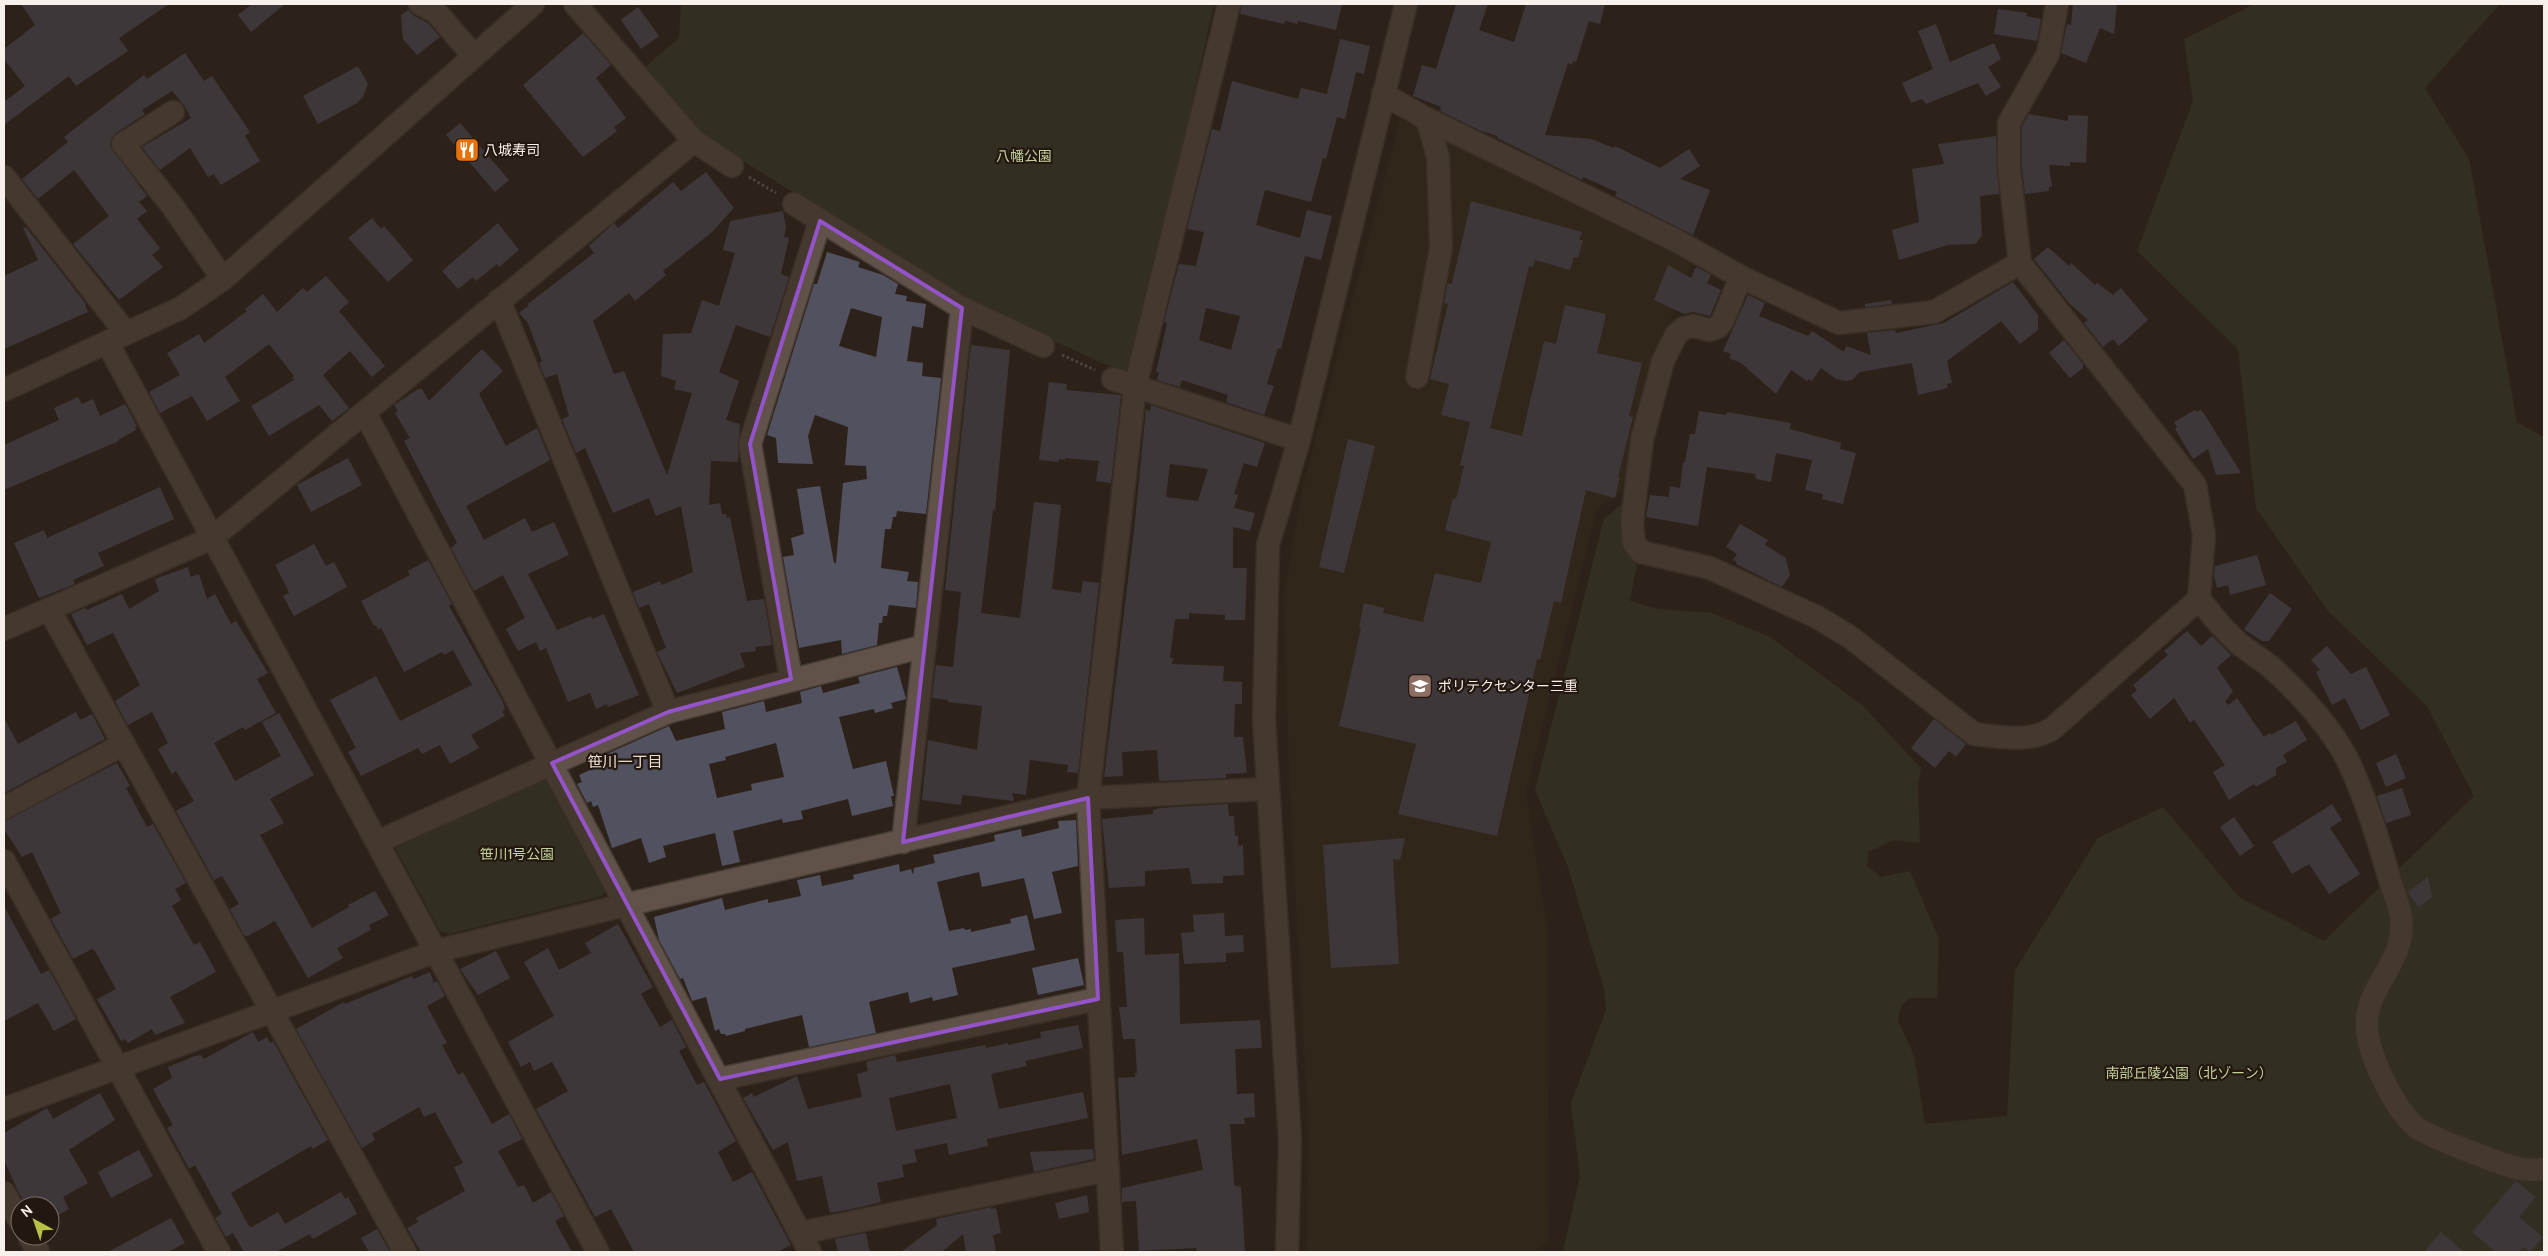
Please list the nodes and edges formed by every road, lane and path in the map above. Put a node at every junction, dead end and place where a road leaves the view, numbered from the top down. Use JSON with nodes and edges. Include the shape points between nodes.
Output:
{"nodes":[{"id":1,"x":420,"y":4,"type":"edge"},
{"id":2,"x":533,"y":4,"type":"edge"},
{"id":3,"x":575,"y":4,"type":"edge"},
{"id":4,"x":1228,"y":4,"type":"edge"},
{"id":5,"x":1406,"y":4,"type":"edge"},
{"id":6,"x":2057,"y":4,"type":"edge"},
{"id":7,"x":473,"y":55,"type":"junction"},
{"id":8,"x":1383,"y":94,"type":"junction"},
{"id":9,"x":173,"y":112,"type":"dead end"},
{"id":10,"x":1427,"y":119,"type":"junction"},
{"id":11,"x":694,"y":141,"type":"junction"},
{"id":12,"x":732,"y":166,"type":"joint"},
{"id":13,"x":4,"y":177,"type":"edge"},
{"id":14,"x":794,"y":204,"type":"joint"},
{"id":15,"x":820,"y":221,"type":"junction"},
{"id":16,"x":2020,"y":264,"type":"junction"},
{"id":17,"x":1741,"y":277,"type":"junction"},
{"id":18,"x":223,"y":279,"type":"junction"},
{"id":19,"x":499,"y":300,"type":"junction"},
{"id":20,"x":962,"y":308,"type":"junction"},
{"id":21,"x":116,"y":338,"type":"junction"},
{"id":22,"x":1043,"y":346,"type":"joint"},
{"id":23,"x":1416,"y":377,"type":"dead end"},
{"id":24,"x":1113,"y":379,"type":"joint"},
{"id":25,"x":1135,"y":388,"type":"junction"},
{"id":26,"x":4,"y":390,"type":"edge"},
{"id":27,"x":365,"y":413,"type":"junction"},
{"id":28,"x":1299,"y":440,"type":"junction"},
{"id":29,"x":212,"y":538,"type":"junction"},
{"id":30,"x":2200,"y":599,"type":"junction"},
{"id":31,"x":49,"y":609,"type":"junction"},
{"id":32,"x":4,"y":629,"type":"edge"},
{"id":33,"x":925,"y":646,"type":"junction"},
{"id":34,"x":791,"y":679,"type":"junction"},
{"id":35,"x":668,"y":712,"type":"junction"},
{"id":36,"x":124,"y":744,"type":"junction"},
{"id":37,"x":552,"y":763,"type":"junction"},
{"id":38,"x":1266,"y":789,"type":"junction"},
{"id":39,"x":1088,"y":798,"type":"junction"},
{"id":40,"x":4,"y":808,"type":"edge"},
{"id":41,"x":377,"y":842,"type":"junction"},
{"id":42,"x":903,"y":842,"type":"junction"},
{"id":43,"x":4,"y":861,"type":"edge"},
{"id":44,"x":625,"y":904,"type":"junction"},
{"id":45,"x":437,"y":951,"type":"junction"},
{"id":46,"x":1098,"y":999,"type":"junction"},
{"id":47,"x":272,"y":1011,"type":"junction"},
{"id":48,"x":118,"y":1069,"type":"junction"},
{"id":49,"x":720,"y":1079,"type":"junction"},
{"id":50,"x":4,"y":1109,"type":"edge"},
{"id":51,"x":2544,"y":1169,"type":"edge"},
{"id":52,"x":1108,"y":1170,"type":"junction"},
{"id":53,"x":805,"y":1243,"type":"edge"},
{"id":54,"x":219,"y":1252,"type":"edge"},
{"id":55,"x":405,"y":1252,"type":"edge"},
{"id":56,"x":598,"y":1252,"type":"edge"},
{"id":57,"x":1112,"y":1252,"type":"edge"},
{"id":58,"x":1287,"y":1252,"type":"edge"}],
"edges":[{"from":1,"to":7,"type":"street","via":[[436,12]]},
{"from":2,"to":7,"type":"street"},
{"from":3,"to":11,"type":"street"},
{"from":4,"to":25,"type":"street"},
{"from":5,"to":8,"type":"street"},
{"from":6,"to":16,"type":"street","via":[[2048,54],[2009,123],[2010,168]]},
{"from":7,"to":18,"type":"street"},
{"from":8,"to":10,"type":"street"},
{"from":8,"to":28,"type":"street"},
{"from":9,"to":18,"type":"street","via":[[123,144],[173,207]]},
{"from":10,"to":17,"type":"street"},
{"from":10,"to":23,"type":"street","via":[[1438,157],[1441,248]]},
{"from":11,"to":12,"type":"street"},
{"from":11,"to":19,"type":"street"},
{"from":12,"to":14,"type":"path"},
{"from":13,"to":21,"type":"street"},
{"from":14,"to":15,"type":"street"},
{"from":15,"to":20,"type":"street"},
{"from":15,"to":34,"type":"street","via":[[750,444]]},
{"from":16,"to":17,"type":"street","via":[[1934,312],[1839,323]]},
{"from":16,"to":30,"type":"street","via":[[2195,485],[2204,535]]},
{"from":17,"to":30,"type":"street","via":[[1718,327],[1710,330],[1693,326],[1684,328],[1676,335],[1663,361],[1642,440],[1632,522],[1634,543],[1641,552],[1710,568],[1817,617],[1850,637],[1974,734],[1999,737],[2033,737],[2052,729]]},
{"from":18,"to":21,"type":"street","via":[[181,308]]},
{"from":19,"to":27,"type":"street"},
{"from":19,"to":35,"type":"street"},
{"from":20,"to":22,"type":"street"},
{"from":20,"to":33,"type":"street"},
{"from":21,"to":26,"type":"street"},
{"from":21,"to":29,"type":"street"},
{"from":22,"to":24,"type":"path"},
{"from":24,"to":25,"type":"street"},
{"from":25,"to":28,"type":"street"},
{"from":25,"to":39,"type":"street"},
{"from":27,"to":29,"type":"street"},
{"from":27,"to":37,"type":"street"},
{"from":28,"to":38,"type":"street","via":[[1268,545],[1264,719]]},
{"from":29,"to":31,"type":"street"},
{"from":29,"to":41,"type":"street"},
{"from":30,"to":51,"type":"street","via":[[2235,640],[2273,668],[2319,719],[2348,762],[2368,812],[2401,917],[2401,936],[2398,952],[2372,999],[2367,1023],[2368,1042],[2403,1112],[2417,1128],[2443,1140],[2521,1169]]},
{"from":31,"to":32,"type":"street"},
{"from":31,"to":36,"type":"street"},
{"from":33,"to":34,"type":"street"},
{"from":33,"to":42,"type":"street"},
{"from":34,"to":35,"type":"street"},
{"from":35,"to":37,"type":"street"},
{"from":36,"to":40,"type":"street"},
{"from":36,"to":47,"type":"street"},
{"from":37,"to":41,"type":"street"},
{"from":37,"to":44,"type":"street"},
{"from":38,"to":39,"type":"street"},
{"from":38,"to":58,"type":"street","via":[[1290,1141]]},
{"from":39,"to":42,"type":"street"},
{"from":39,"to":46,"type":"street"},
{"from":41,"to":45,"type":"street"},
{"from":42,"to":44,"type":"street"},
{"from":43,"to":48,"type":"street"},
{"from":44,"to":45,"type":"street"},
{"from":44,"to":49,"type":"street"},
{"from":45,"to":47,"type":"street"},
{"from":45,"to":56,"type":"street"},
{"from":46,"to":49,"type":"street"},
{"from":46,"to":52,"type":"street"},
{"from":47,"to":48,"type":"street"},
{"from":47,"to":55,"type":"street"},
{"from":48,"to":50,"type":"street"},
{"from":48,"to":54,"type":"street"},
{"from":49,"to":53,"type":"street"},
{"from":52,"to":53,"type":"street"},
{"from":52,"to":57,"type":"street"}]}
